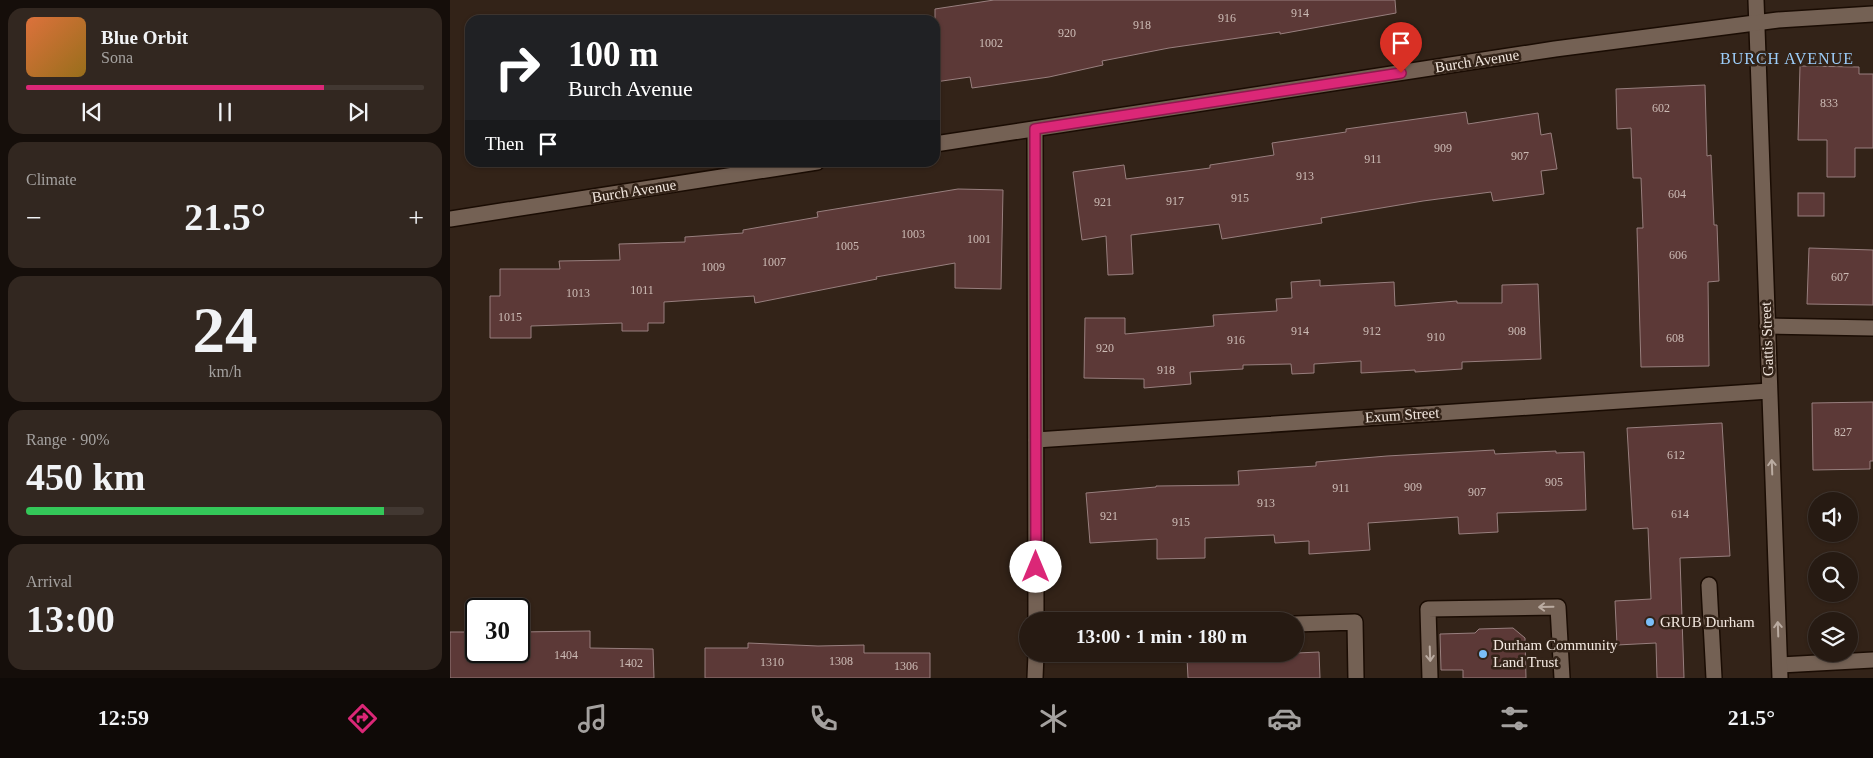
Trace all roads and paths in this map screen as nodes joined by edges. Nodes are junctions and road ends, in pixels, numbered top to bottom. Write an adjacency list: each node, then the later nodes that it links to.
1 (1756, 0): 3 (street, Gattis Street)
2 (1873, 14): 3 (street, Burch Avenue)
3 (1756, 22): 4 (street, Burch Avenue); 8 (street, Gattis Street)
4 (1035, 129): 5 (street, Burch Avenue); 11 (street)
5 (940, 143)
6 (785, 167): 7 (street, Burch Avenue)
7 (450, 219)
8 (1767, 326): 9 (street); 10 (street, Gattis Street)
9 (1873, 328)
10 (1769, 391): 11 (street, Exum Street); 17 (street, Gattis Street, one-way to 10)
11 (1036, 440): 13 (street)
12 (1709, 585): 22 (street)
13 (1036, 612)
14 (1304, 624): 19 (street)
15 (1873, 660): 17 (street)
16 (1036, 662): 18 (street)
17 (1780, 672)
18 (1036, 678)
19 (1356, 678)
20 (1430, 678): 21 (street, one-way to 20)
21 (1562, 678)
22 (1714, 678)

